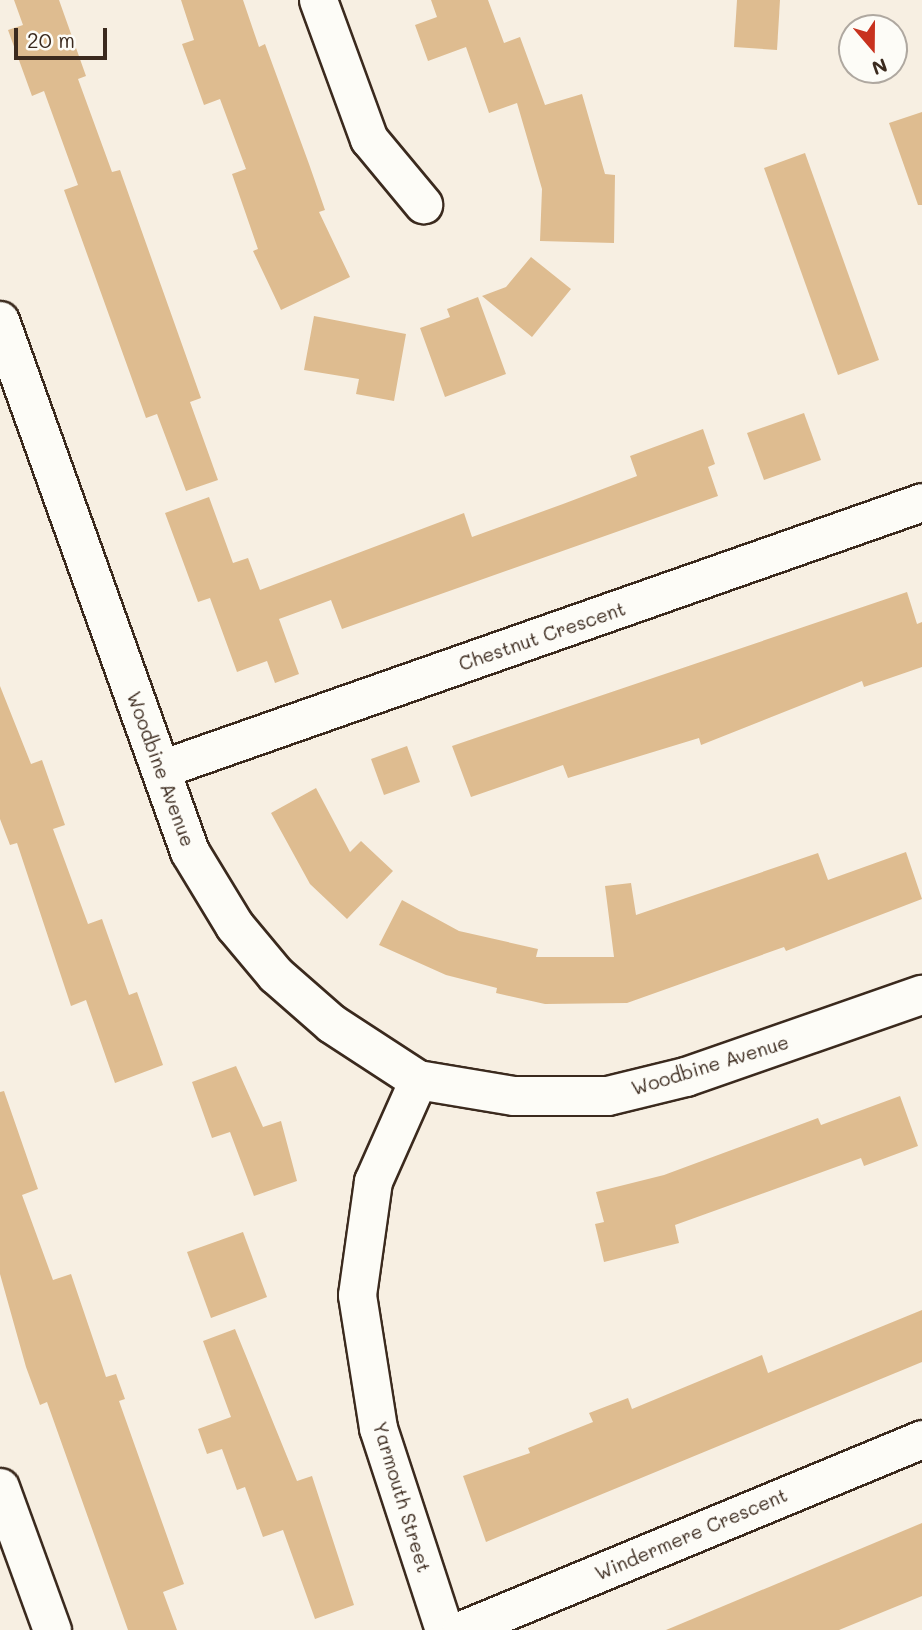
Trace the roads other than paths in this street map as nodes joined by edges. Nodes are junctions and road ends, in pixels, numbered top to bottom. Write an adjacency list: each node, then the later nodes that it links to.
1 (318, 0): 2 (street)
2 (423, 204)
3 (0, 321): 5 (street, Woodbine Avenue)
4 (922, 502): 5 (street, Chestnut Crescent)
5 (161, 769): 7 (street, Woodbine Avenue)
6 (922, 995): 7 (street, Woodbine Avenue)
7 (418, 1080): 11 (street, Yarmouth Street)
8 (922, 1439): 12 (street, Windermere Crescent)
9 (0, 1487): 10 (street)
10 (52, 1630)
11 (444, 1630)
12 (461, 1630)

